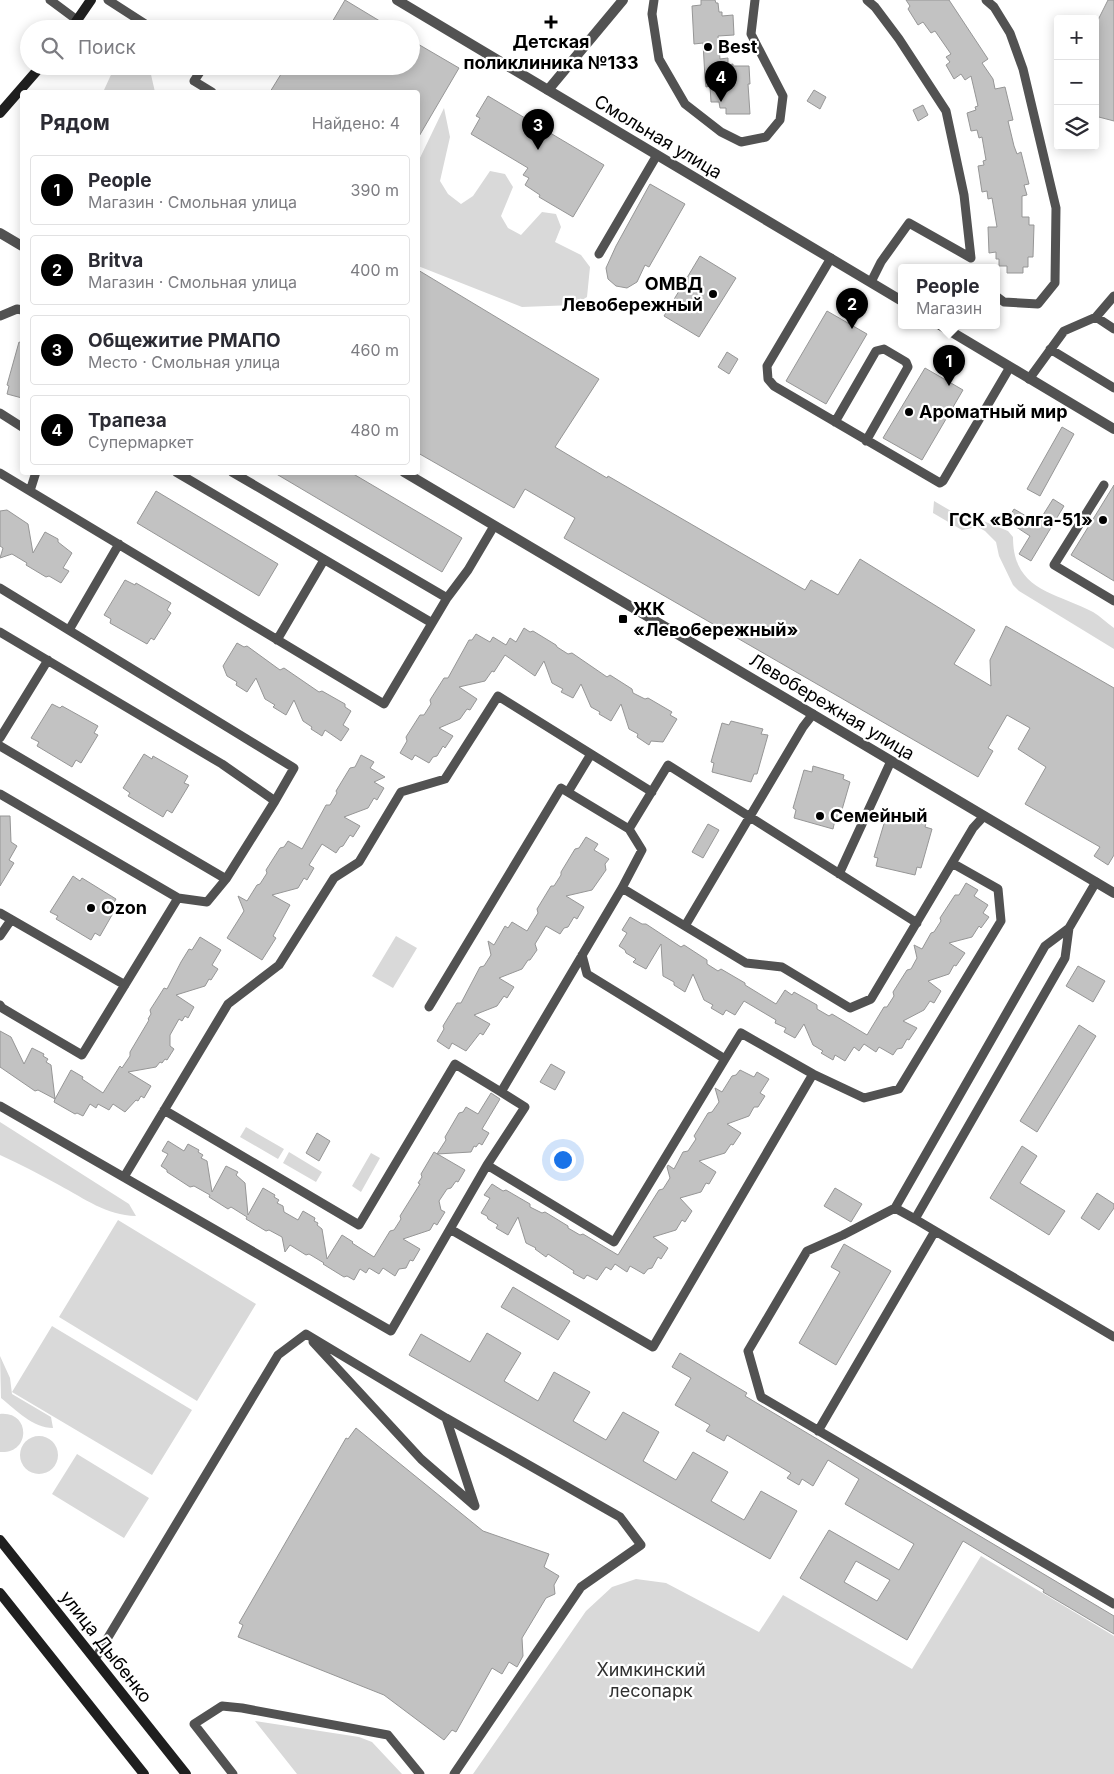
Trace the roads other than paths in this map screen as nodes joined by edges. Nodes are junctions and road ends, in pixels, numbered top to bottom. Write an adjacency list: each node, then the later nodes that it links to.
1 (50, 0): 10 (lane)
2 (91, 0): 11 (main road)
3 (108, 0): 12 (lane)
4 (398, 0): 18 (street, Смольная улица)
5 (623, 0): 18 (street)
6 (654, 0): 7 (lane)
7 (755, 0)
8 (867, 0): 25 (lane)
9 (986, 0): 29 (lane)
10 (69, 20)
11 (77, 20)
12 (139, 20)
13 (33, 75): 15 (main road)
14 (198, 75): 17 (lane)
15 (20, 90)
16 (20, 90): 19 (main road)
17 (209, 90)
18 (548, 90): 20 (street, Смольная улица)
19 (0, 113)
20 (657, 155): 23 (lane); 24 (street, Смольная улица)
21 (0, 233): 22 (street)
22 (20, 245)
23 (599, 254)
24 (831, 258): 26 (street, Смольная улица); 40 (lane)
25 (972, 263): 26 (lane)
26 (871, 282): 28 (street, Смольная улица)
27 (1114, 296): 32 (lane)
28 (898, 299)
29 (1000, 299)
30 (20, 310): 31 (lane)
31 (0, 316)
32 (1096, 317): 34 (lane); 35 (lane)
33 (947, 329): 36 (street)
34 (1114, 329)
35 (1050, 349): 37 (lane); 38 (lane)
36 (1010, 367): 37 (street); 43 (lane)
37 (1029, 379): 42 (street)
38 (1114, 388)
39 (0, 413): 41 (lane)
40 (835, 422): 43 (lane); 43 (lane)
41 (20, 426)
42 (1114, 429)
43 (866, 440)
44 (0, 473): 50 (lane)
45 (35, 475): 50 (lane)
46 (181, 475): 53 (lane)
47 (237, 475): 55 (lane)
48 (409, 475): 51 (street, Левобережная улица)
49 (1104, 485): 56 (lane)
50 (30, 491): 52 (lane)
51 (494, 526): 55 (lane); 62 (street, Левобережная улица)
52 (119, 544): 58 (lane); 60 (lane)
53 (324, 560): 57 (lane); 60 (lane)
54 (0, 588): 58 (lane)
55 (447, 598): 57 (lane)
56 (1114, 602)
57 (432, 623): 60 (lane)
58 (69, 630): 70 (lane)
59 (0, 632): 61 (lane)
60 (277, 640)
61 (48, 660): 63 (lane); 70 (lane)
62 (813, 714): 66 (street, Левобережная улица); 71 (lane)
63 (0, 738)
64 (0, 746): 76 (lane)
65 (591, 754): 67 (lane); 68 (lane); 95 (lane)
66 (891, 761): 72 (street, Левобережная улица); 75 (lane)
67 (568, 792): 73 (lane); 90 (lane)
68 (652, 792): 71 (lane); 73 (lane)
69 (0, 794): 80 (lane)
70 (275, 801): 76 (lane)
71 (748, 816): 75 (lane); 84 (lane)
72 (984, 816): 74 (lane); 77 (street, Левобережная улица)
73 (629, 829): 78 (lane)
74 (952, 863): 83 (lane); 92 (lane)
75 (840, 874): 83 (lane)
76 (226, 879): 80 (lane)
77 (1096, 882): 79 (street, Левобережная улица); 85 (lane)
78 (622, 888): 84 (lane); 87 (lane)
79 (1114, 892)
80 (178, 898): 88 (lane)
81 (0, 913): 82 (lane)
82 (11, 920): 86 (lane); 88 (lane)
83 (917, 923): 84 (lane)
84 (685, 926)
85 (1069, 928): 98 (lane); 99 (lane)
86 (0, 936)
87 (582, 955): 91 (lane); 93 (lane)
88 (124, 985): 89 (lane)
89 (0, 1005)
90 (429, 1007)
91 (725, 1059): 92 (lane); 96 (lane)
92 (813, 1074): 100 (lane)
93 (501, 1092): 95 (lane); 96 (lane)
94 (0, 1106): 97 (lane)
95 (164, 1110): 97 (lane)
96 (488, 1165): 100 (lane)
97 (124, 1177): 100 (lane)
98 (895, 1208): 99 (lane); 105 (lane)
99 (914, 1220): 101 (lane)
100 (450, 1229)
101 (935, 1231): 103 (lane); 105 (lane)
102 (306, 1334): 104 (lane); 104 (lane); 109 (lane)
103 (1114, 1337)
104 (446, 1418): 114 (lane)
105 (818, 1431): 108 (lane)
106 (0, 1540): 109 (main road, улица Дыбенко)
107 (0, 1594): 110 (main road)
108 (1114, 1604)
109 (95, 1659): 111 (main road, улица Дыбенко)
110 (144, 1774)
111 (186, 1774)
112 (233, 1774): 113 (lane)
113 (420, 1774)
114 (454, 1774)

